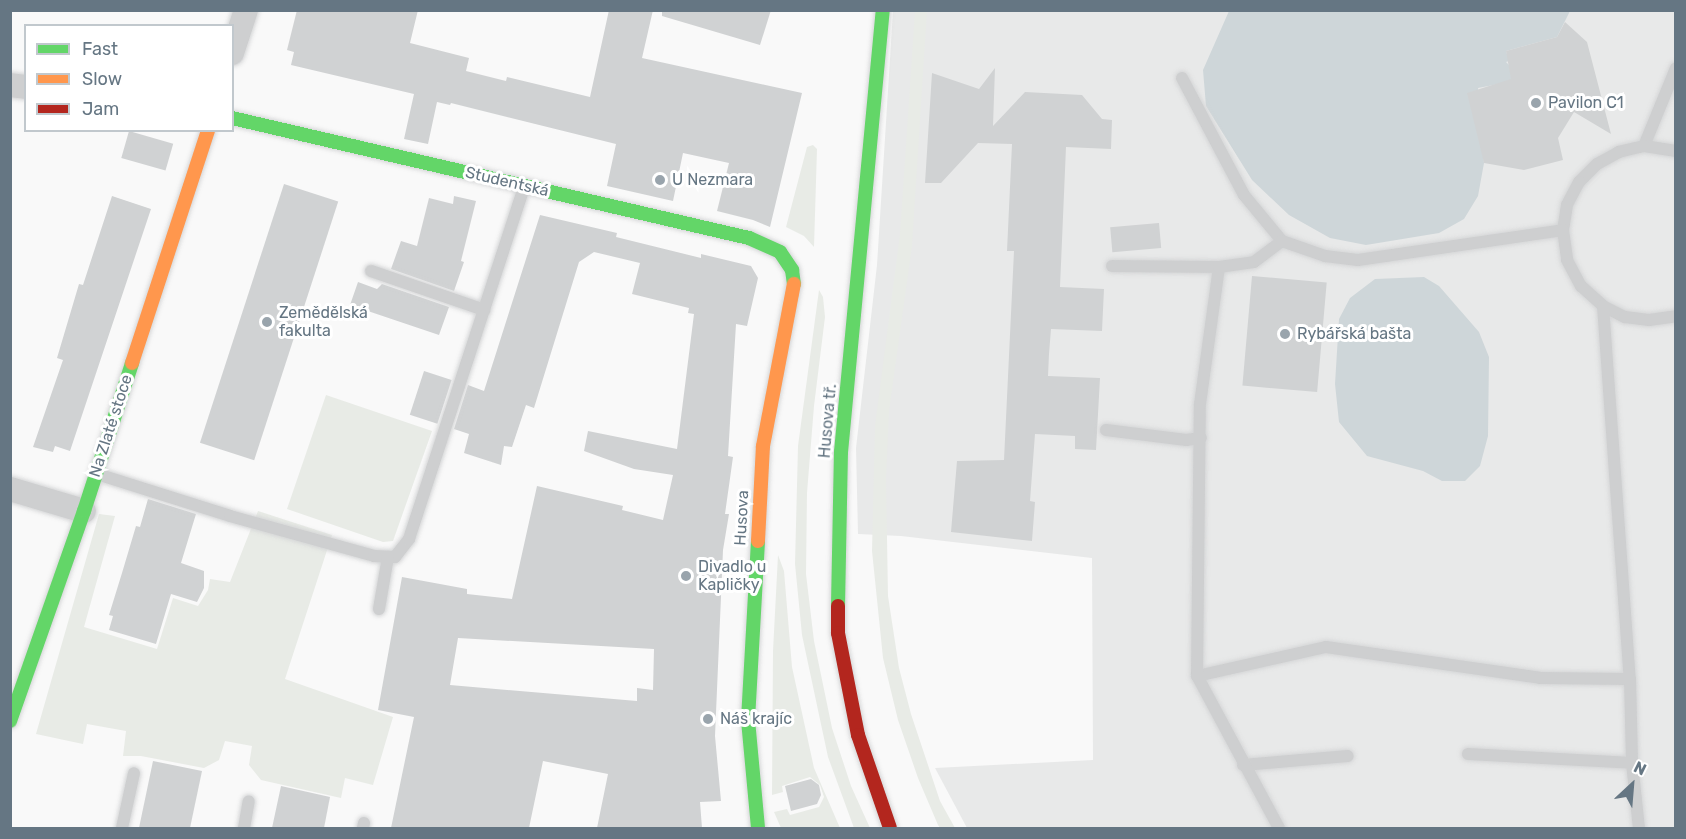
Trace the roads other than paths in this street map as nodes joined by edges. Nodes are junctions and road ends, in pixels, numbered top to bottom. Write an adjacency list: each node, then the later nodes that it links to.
1 (246, 10): 3 (street)
2 (883, 10): 39 (street, Husova tř.)
3 (234, 47)
4 (1676, 68): 8 (lane)
5 (1182, 78): 12 (lane)
6 (234, 118): 10 (street, Studentská)
7 (207, 132): 22 (street, Na Zlaté stoce)
8 (1644, 146): 9 (lane); 11 (lane)
9 (1676, 151)
10 (524, 186): 13 (street, Studentská); 18 (lane)
11 (1563, 230): 12 (lane); 17 (lane)
12 (1282, 241): 15 (lane)
13 (780, 252): 38 (street, Husova)
14 (1112, 266): 15 (lane)
15 (1219, 267): 21 (lane)
16 (371, 271): 18 (lane)
17 (1603, 306): 19 (lane); 28 (lane)
18 (484, 310): 25 (lane)
19 (1676, 316)
20 (1106, 430): 21 (lane)
21 (1201, 438): 27 (lane)
22 (96, 474): 24 (street, Na Zlaté stoce); 25 (lane)
23 (10, 489): 24 (street)
24 (84, 511): 29 (street, Na Zlaté stoce)
25 (388, 556): 26 (lane)
26 (379, 609)
27 (1197, 676): 28 (lane); 33 (lane)
28 (1630, 679): 32 (lane)
29 (10, 721)
30 (1468, 754): 32 (lane)
31 (1348, 756): 33 (lane)
32 (1632, 763): 41 (lane)
33 (1243, 765): 40 (lane)
34 (134, 773): 36 (lane)
35 (249, 801): 37 (lane)
36 (122, 828)
37 (243, 828)
38 (758, 828)
39 (891, 828)
40 (1279, 828)
41 (1639, 828)

